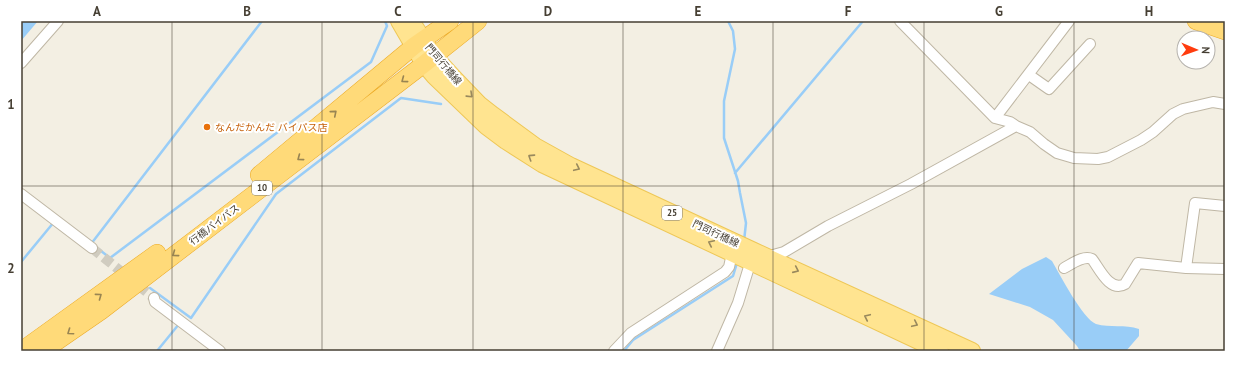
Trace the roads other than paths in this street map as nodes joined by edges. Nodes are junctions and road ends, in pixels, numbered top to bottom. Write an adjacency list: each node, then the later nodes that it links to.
1 (58, 21): 13 (street)
2 (399, 21): 10 (main road, 門司行橋線 / 25)
3 (411, 21): 10 (main road, 門司行橋線 / 25)
4 (450, 21): 10 (highway, 行橋バイパス / 10)
5 (478, 21): 12 (highway, 行橋バイパス / 10)
6 (900, 21): 16 (street)
7 (1069, 21): 14 (street)
8 (1196, 21): 9 (highway)
9 (1225, 31)
10 (418, 43): 12 (main road, 門司行橋線 / 25); 27 (highway, 行橋バイパス / 10, one-way to 10)
11 (1090, 44): 14 (street)
12 (429, 60): 20 (main road, 門司行橋線 / 25); 28 (highway, 行橋バイパス / 10, one-way to 28)
13 (21, 63)
14 (1029, 75): 16 (street)
15 (1225, 104): 17 (street)
16 (995, 118): 17 (street)
17 (1016, 126): 22 (street)
18 (21, 194): 21 (street)
19 (1225, 206): 24 (street)
20 (733, 247): 22 (main road, 門司行橋線 / 25); 30 (street)
21 (92, 248)
22 (757, 257): 31 (street); 32 (main road, 門司行橋線 / 25, one-way to 22); 33 (main road, 門司行橋線 / 25, one-way to 33)
23 (1064, 268): 24 (street)
24 (1186, 268): 25 (street)
25 (1225, 269)
26 (154, 298): 29 (street)
27 (21, 351)
28 (43, 351)
29 (220, 351)
30 (614, 351)
31 (717, 351)
32 (940, 351)
33 (972, 351)

